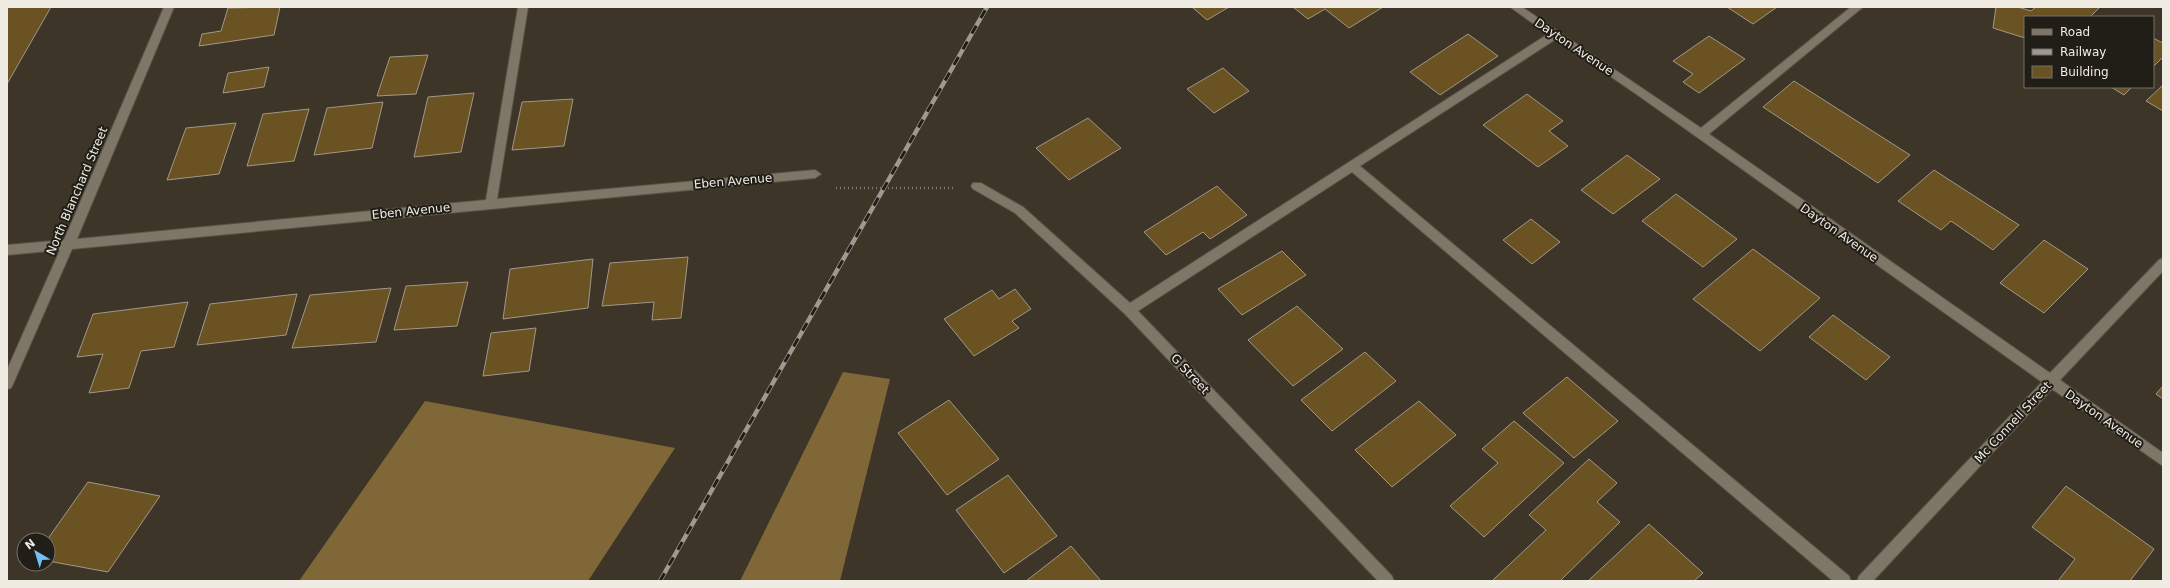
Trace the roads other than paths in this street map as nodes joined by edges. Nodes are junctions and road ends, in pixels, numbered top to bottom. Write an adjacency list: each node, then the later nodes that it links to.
1 (169, 7): 11 (street, North Blanchard Street)
2 (523, 7): 10 (street)
3 (1515, 7): 5 (street, Dayton Avenue)
4 (1858, 7): 6 (street)
5 (1555, 35): 6 (street, Dayton Avenue); 7 (street)
6 (1700, 135): 15 (street, Dayton Avenue)
7 (1352, 166): 14 (street); 20 (street)
8 (815, 174): 10 (street, Eben Avenue)
9 (977, 186): 14 (street, G Street)
10 (491, 203): 11 (street, Eben Avenue)
11 (68, 244): 12 (street, Eben Avenue); 16 (street, North Blanchard Street)
12 (7, 250)
13 (2163, 263): 15 (street, Mc Connell Street)
14 (1129, 310): 19 (street, G Street)
15 (2050, 381): 17 (street, Dayton Avenue); 18 (street, Mc Connell Street)
16 (7, 384)
17 (2163, 460)
18 (1866, 580)
19 (1387, 581)
20 (1844, 581)

